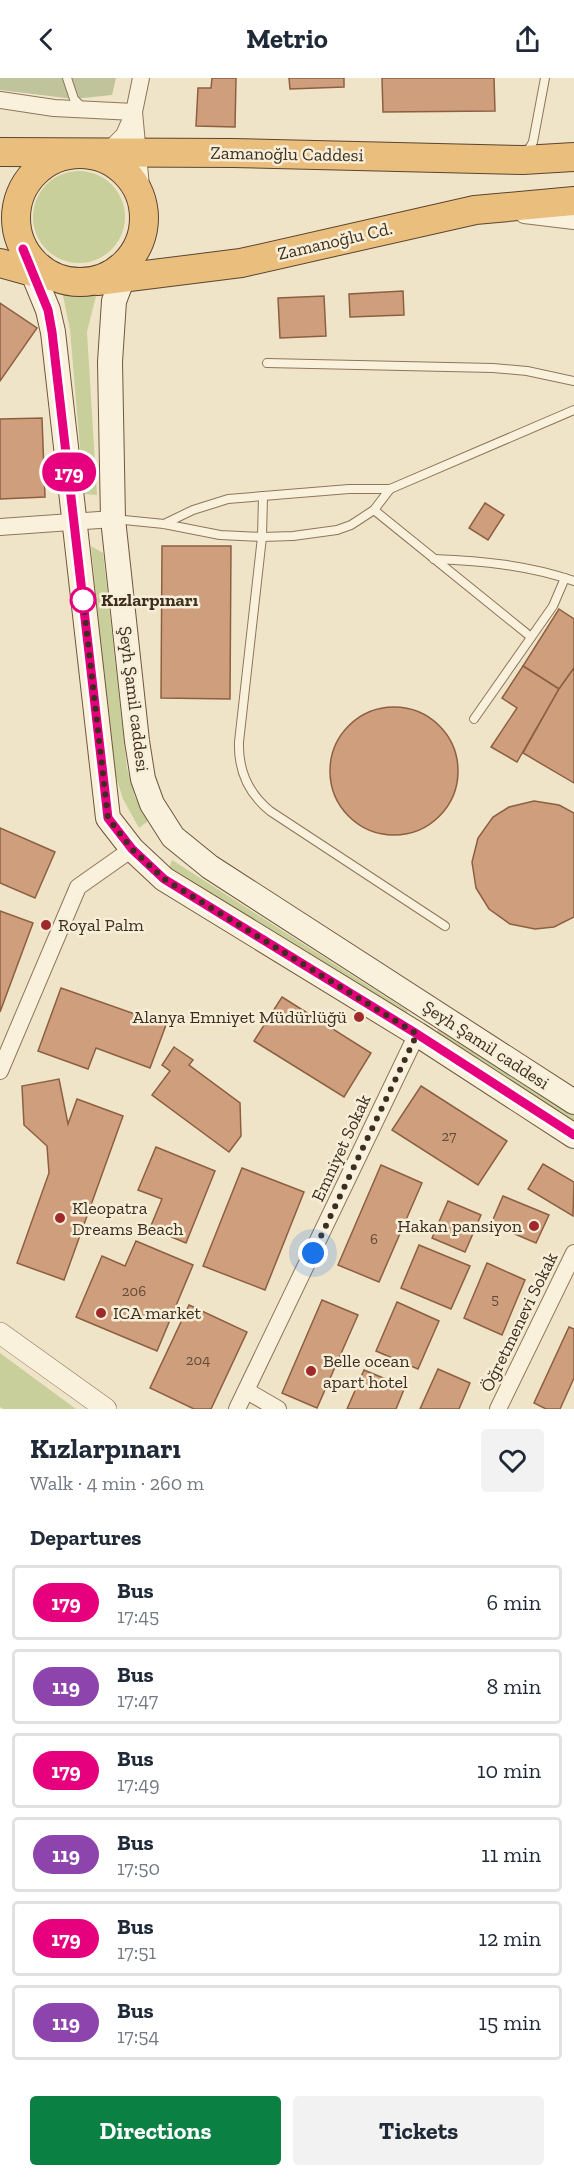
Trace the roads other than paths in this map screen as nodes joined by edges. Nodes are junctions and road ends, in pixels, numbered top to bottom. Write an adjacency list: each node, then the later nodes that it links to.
1 (67, 78): 5 (lane)
2 (141, 78): 6 (street)
3 (545, 78): 12 (lane)
4 (0, 100): 5 (street)
5 (82, 108): 6 (street)
6 (134, 112): 9 (street); 10 (street)
7 (0, 152): 8 (highway, Zamanoğlu Caddesi)
8 (76, 153): 9 (highway, Zamanoğlu Caddesi); 13 (highway); 17 (highway)
9 (106, 153): 10 (highway, Zamanoğlu Caddesi)
10 (138, 153): 12 (highway, Zamanoğlu Caddesi); 13 (street)
11 (574, 157): 12 (highway, Zamanoğlu Caddesi)
12 (524, 160)
13 (142, 198): 18 (highway)
14 (574, 201): 15 (highway, Zamanoğlu Cd.)
15 (475, 210): 16 (street); 18 (highway, Zamanoğlu Cd.)
16 (574, 221)
17 (27, 265): 18 (highway); 26 (main road, Şeyh Şamil caddesi)
18 (117, 272): 25 (main road, Şeyh Şamil caddesi)
19 (267, 363): 20 (lane)
20 (574, 381)
21 (574, 410): 22 (lane)
22 (390, 489): 23 (lane); 24 (lane)
23 (263, 496): 27 (lane); 29 (lane)
24 (374, 510): 29 (lane); 30 (lane)
25 (113, 519): 26 (street); 27 (lane); 34 (main road, Şeyh Şamil caddesi)
26 (74, 522): 28 (street); 35 (main road, Şeyh Şamil caddesi)
27 (164, 524): 29 (lane)
28 (0, 527)
29 (262, 537): 36 (lane)
30 (434, 559): 31 (lane); 32 (lane)
31 (570, 580): 32 (lane)
32 (531, 637): 33 (lane)
33 (474, 719)
34 (173, 837): 35 (main road); 37 (main road, Şeyh Şamil caddesi)
35 (132, 849): 38 (main road, Şeyh Şamil caddesi); 39 (street)
36 (445, 926)
37 (430, 1009): 38 (main road); 40 (main road, Şeyh Şamil caddesi)
38 (417, 1034): 41 (main road, Şeyh Şamil caddesi); 44 (street, Emniyet Sokak)
39 (0, 1071)
40 (574, 1102)
41 (574, 1136)
42 (574, 1253): 48 (street, Öğretmenevi Sokak)
43 (0, 1333): 45 (street)
44 (247, 1391): 46 (street, Emniyet Sokak); 47 (street)
45 (106, 1409)
46 (237, 1409)
47 (278, 1409)
48 (498, 1409)

